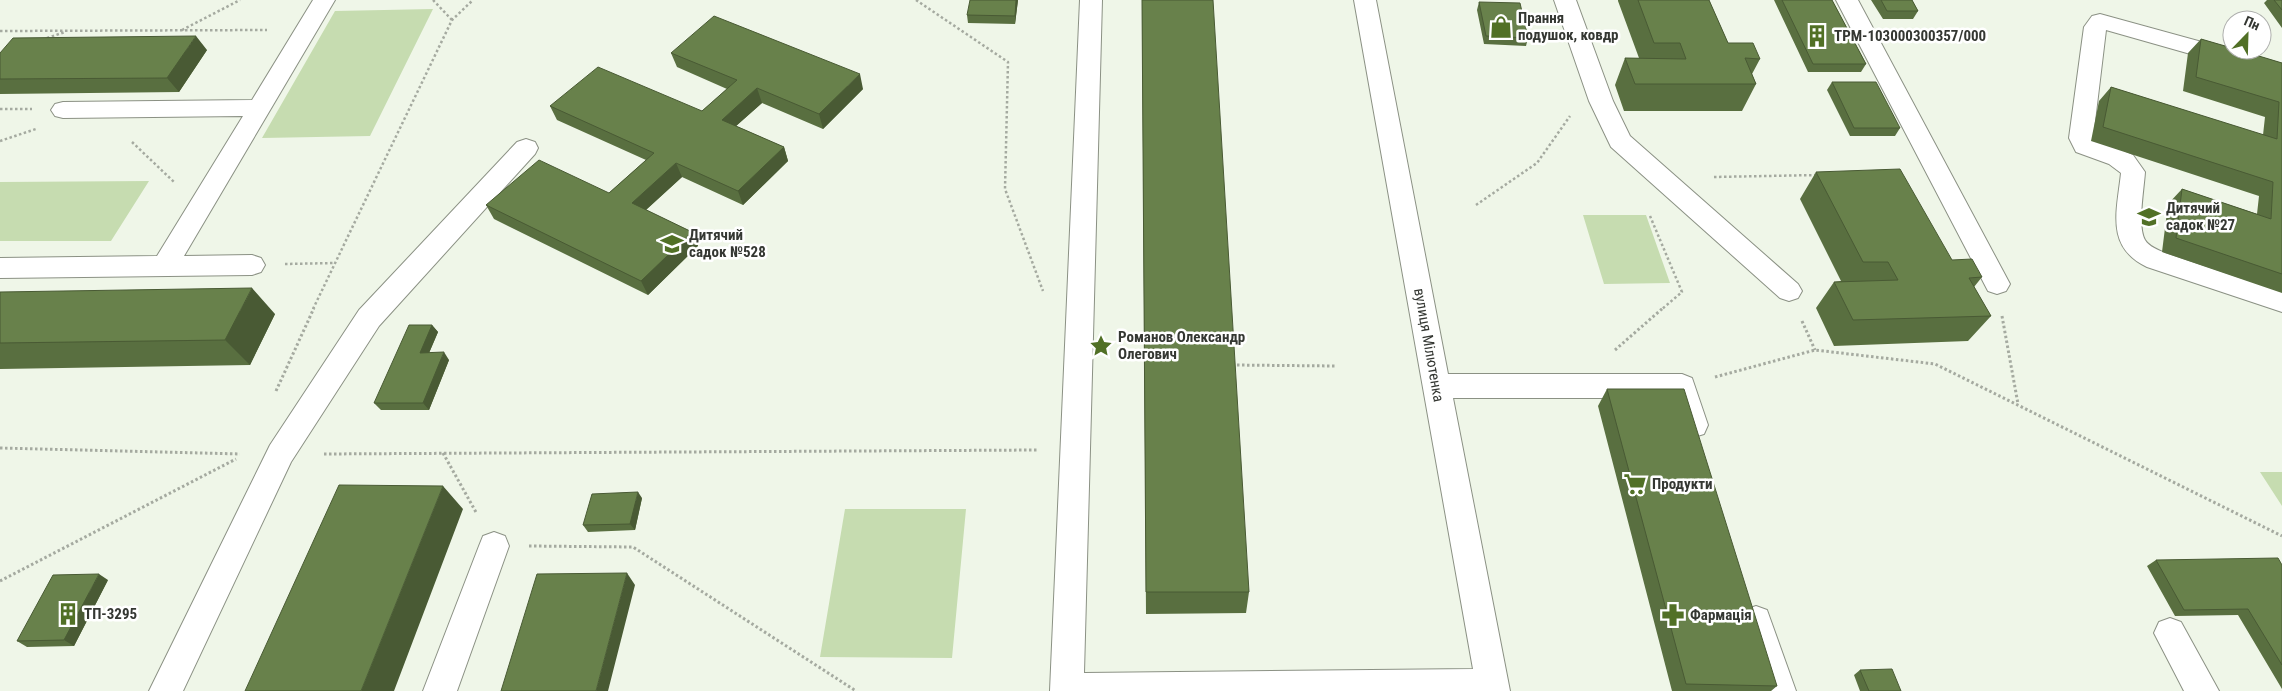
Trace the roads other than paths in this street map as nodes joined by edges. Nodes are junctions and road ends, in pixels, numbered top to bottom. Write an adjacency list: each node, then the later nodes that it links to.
1 (324, 0): 7 (street)
2 (1091, 0): 22 (street)
3 (1365, 0): 16 (street, вулиця Мілютенка)
4 (1565, 0): 14 (street)
5 (1847, 0): 13 (street)
6 (2282, 72): 15 (street)
7 (259, 108): 8 (street); 11 (street)
8 (63, 110)
9 (526, 148): 23 (street)
10 (252, 265): 11 (street)
11 (164, 266): 12 (street)
12 (0, 268)
13 (1997, 284)
14 (1789, 291)
15 (2282, 302)
16 (1437, 386): 17 (street); 21 (street, вулиця Мілютенка)
17 (1702, 451)
18 (494, 546): 24 (street)
19 (1749, 599): 25 (street)
20 (2170, 633): 26 (street)
21 (1492, 688): 22 (street)
22 (1067, 690)
23 (166, 691)
24 (440, 691)
25 (1779, 691)
26 (2202, 691)

